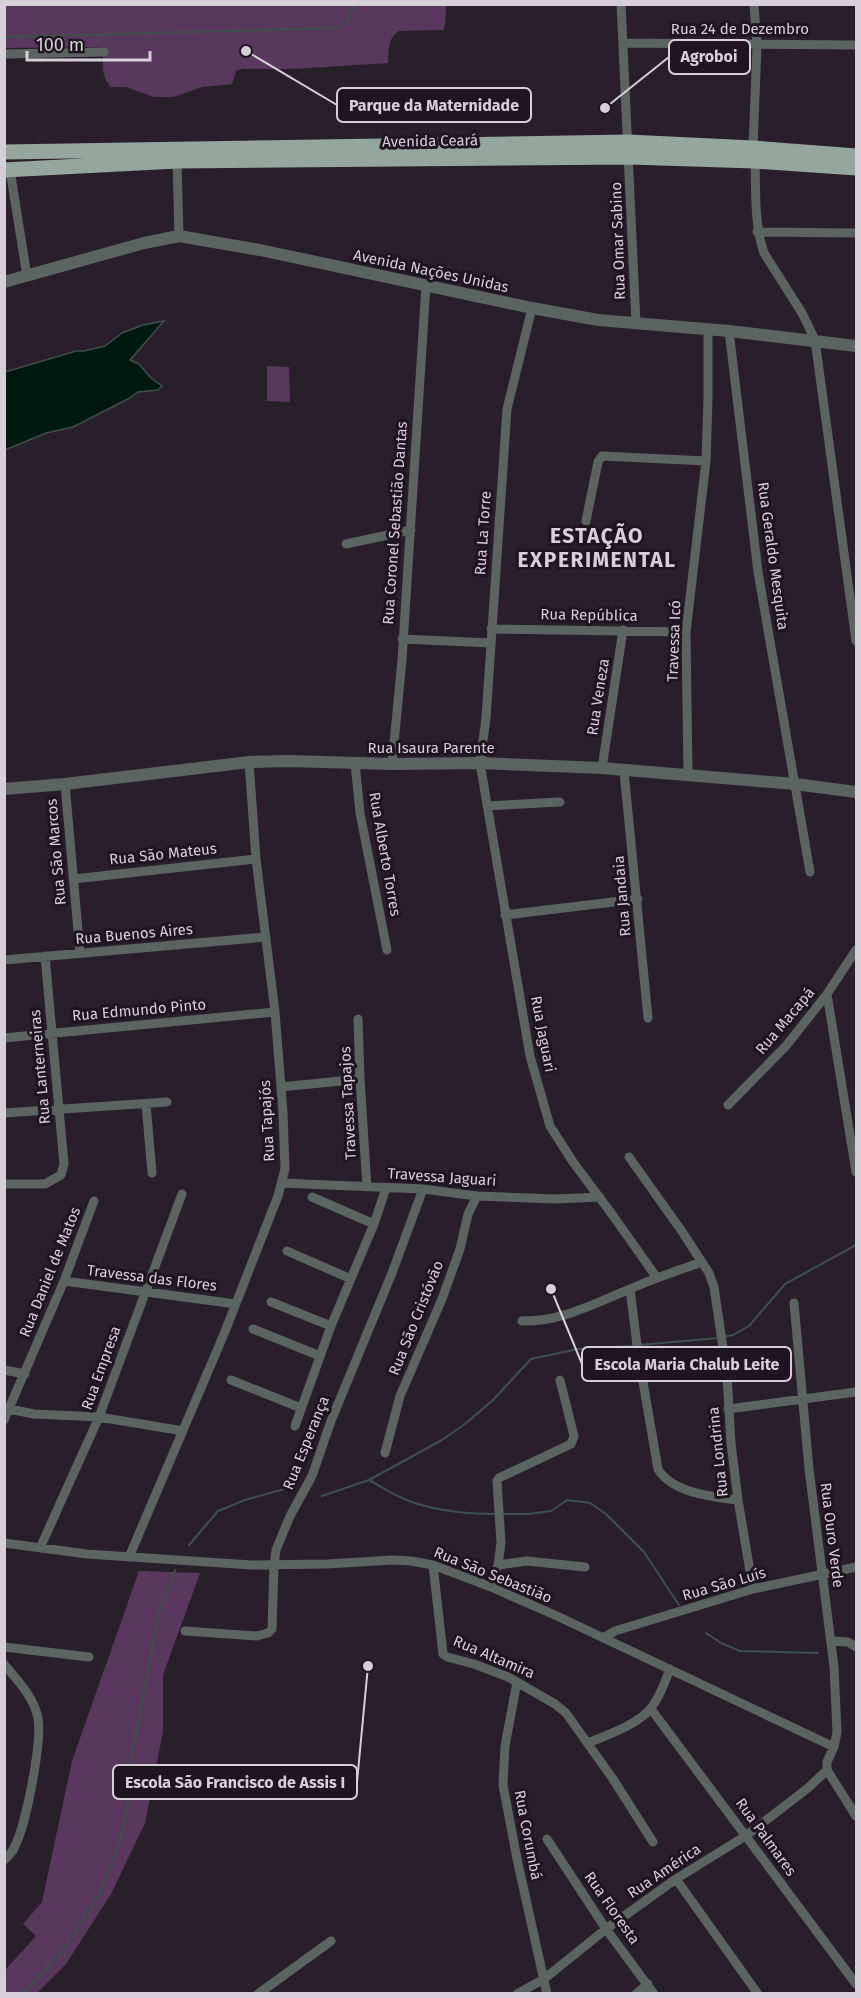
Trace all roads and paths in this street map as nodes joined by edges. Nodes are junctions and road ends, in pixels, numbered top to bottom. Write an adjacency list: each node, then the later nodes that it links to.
1 (621, 4): 3 (street, Rua Omar Sabino)
2 (754, 4): 4 (street)
3 (623, 43): 4 (street, Rua 24 de Dezembro); 8 (street, Rua Omar Sabino)
4 (757, 45): 5 (street, Rua 24 de Dezembro); 11 (street)
5 (856, 45)
6 (104, 52): 7 (street)
7 (4, 54)
8 (629, 149): 10 (main road, Avenida Ceará); 11 (main road, Avenida Ceará); 13 (main road, Avenida Ceará); 24 (street, Rua Omar Sabino)
9 (4, 152): 10 (main road, Avenida Ceará)
10 (51, 152): 14 (main road)
11 (754, 154): 12 (main road, Avenida Ceará); 15 (main road, Avenida Ceará); 17 (street)
12 (856, 156)
13 (177, 161): 14 (main road, Avenida Ceará); 19 (street)
14 (29, 168): 16 (main road, Avenida Ceará)
15 (856, 168)
16 (7, 170): 20 (street)
17 (757, 232): 18 (street); 27 (street)
18 (856, 233)
19 (179, 236): 20 (street, Avenida Nações Unidas); 22 (street, Avenida Nações Unidas)
20 (27, 276): 21 (street, Avenida Nações Unidas)
21 (4, 282)
22 (426, 285): 23 (street, Avenida Nações Unidas); 31 (street, Rua Coronel Sebastião Dantas)
23 (532, 309): 24 (street, Avenida Nações Unidas); 33 (street, Rua La Torre)
24 (636, 323): 25 (street, Avenida Nações Unidas)
25 (708, 329): 26 (street, Avenida Nações Unidas); 29 (street, Travessa Icó)
26 (729, 331): 27 (street, Avenida Nações Unidas); 47 (street, Rua Geraldo Mesquita)
27 (814, 340): 28 (street, Avenida Nações Unidas); 37 (street)
28 (856, 346)
29 (706, 461): 30 (street); 35 (street, Travessa Icó)
30 (586, 521)
31 (411, 530): 32 (street); 36 (street, Rua Coronel Sebastião Dantas)
32 (346, 544)
33 (491, 629): 34 (street, Rua República); 38 (street, Rua La Torre)
34 (623, 630): 35 (street, Rua República); 43 (street, Rua Veneza)
35 (686, 632): 45 (street, Travessa Icó)
36 (402, 639): 38 (street); 42 (street, Rua Coronel Sebastião Dantas)
37 (856, 641)
38 (491, 643): 41 (street, Rua La Torre)
39 (249, 762): 40 (street, Rua Isaura Parente); 46 (street, Rua Isaura Parente); 52 (street, Rua Tapajós)
40 (355, 763): 42 (street, Rua Isaura Parente); 58 (street, Rua Alberto Torres)
41 (480, 763): 42 (street, Rua Isaura Parente); 43 (street, Rua Isaura Parente); 51 (street, Rua Jaguari)
42 (392, 764)
43 (602, 768): 44 (street, Rua Isaura Parente)
44 (624, 771): 45 (street, Rua Isaura Parente); 55 (street, Rua Jandaia)
45 (688, 775): 47 (street, Rua Isaura Parente)
46 (65, 784): 48 (street, Rua Isaura Parente); 54 (street, Rua São Marcos)
47 (795, 784): 49 (street, Rua Isaura Parente); 53 (street, Rua Geraldo Mesquita)
48 (4, 789)
49 (856, 792)
50 (560, 802): 51 (street)
51 (487, 806): 56 (street, Rua Jaguari)
52 (256, 859): 54 (street, Rua São Mateus); 57 (street, Rua Tapajós)
53 (810, 872)
54 (74, 879): 60 (street, Rua São Marcos)
55 (638, 899): 56 (street); 66 (street, Rua Jandaia)
56 (505, 915): 87 (street, Rua Jaguari)
57 (266, 938): 60 (street, Rua Buenos Aires); 64 (street, Rua Tapajós)
58 (387, 950)
59 (856, 950): 63 (street, Rua Macapá)
60 (80, 953): 61 (street, Rua Buenos Aires)
61 (45, 956): 62 (street, Rua Buenos Aires); 67 (street, Rua Lanterneiras)
62 (4, 960)
63 (827, 994): 73 (street, Rua Macapá); 78 (street)
64 (275, 1012): 67 (street, Rua Edmundo Pinto); 70 (street, Rua Tapajós)
65 (358, 1018): 69 (street, Travessa Tapajos)
66 (648, 1018)
67 (52, 1033): 68 (street, Rua Edmundo Pinto); 74 (street, Rua Lanterneiras)
68 (4, 1038)
69 (360, 1079): 70 (street); 81 (street, Travessa Tapajos)
70 (281, 1087): 79 (street, Rua Tapajós)
71 (167, 1102): 72 (street)
72 (146, 1104): 74 (street); 77 (street)
73 (728, 1105)
74 (58, 1110): 75 (street); 80 (street, Rua Lanterneiras)
75 (4, 1113)
76 (628, 1158): 91 (street, Rua Londrina)
77 (152, 1173)
78 (856, 1173)
79 (282, 1183): 81 (street, Travessa Jaguari); 99 (street, Rua Tapajós)
80 (4, 1184)
81 (367, 1186): 82 (street, Travessa Jaguari)
82 (386, 1188): 83 (street, Travessa Jaguari); 89 (street)
83 (423, 1189): 85 (street, Travessa Jaguari); 124 (street, Rua Esperança)
84 (182, 1194): 96 (street, Rua Empresa)
85 (477, 1196): 87 (street, Travessa Jaguari); 117 (street, Rua São Cristóvão)
86 (312, 1197): 89 (street)
87 (600, 1197): 92 (street, Rua Jaguari)
88 (94, 1201): 94 (street, Rua Daniel de Matos)
89 (374, 1224): 93 (street)
90 (287, 1251): 93 (street)
91 (702, 1262): 92 (street); 112 (street, Rua Londrina)
92 (657, 1278): 95 (street)
93 (351, 1279): 101 (street)
94 (64, 1281): 96 (street, Travessa das Flores); 105 (street, Rua Daniel de Matos)
95 (630, 1289): 100 (street); 118 (street)
96 (144, 1292): 99 (street, Travessa das Flores); 113 (street, Rua Empresa)
97 (270, 1302): 101 (street)
98 (794, 1303): 109 (street, Rua Ouro Verde)
99 (236, 1304): 116 (street, Rua Tapajós)
100 (522, 1321)
101 (331, 1326): 103 (street)
102 (253, 1329): 103 (street)
103 (320, 1356): 110 (street)
104 (4, 1370): 105 (street)
105 (25, 1374): 111 (street, Rua Daniel de Matos)
106 (231, 1380): 110 (street)
107 (560, 1380): 123 (street)
108 (856, 1392): 109 (street)
109 (803, 1400): 112 (street); 127 (street, Rua Ouro Verde)
110 (301, 1408): 115 (street)
111 (9, 1409): 113 (street); 114 (street, Rua Daniel de Matos)
112 (728, 1409): 118 (street, Rua Londrina)
113 (99, 1417): 116 (street); 120 (street, Rua Empresa)
114 (4, 1420)
115 (295, 1426)
116 (183, 1431): 121 (street, Rua Tapajós)
117 (385, 1453)
118 (738, 1500): 129 (street, Rua Londrina)
119 (4, 1543): 120 (street, Rua São Sebastião)
120 (40, 1548): 121 (street, Rua São Sebastião)
121 (129, 1557): 124 (street, Rua São Sebastião)
122 (433, 1565): 124 (street, Rua São Sebastião); 128 (street, Rua São Sebastião); 138 (street, Rua Altamira)
123 (498, 1565): 125 (street); 128 (street)
124 (274, 1566): 130 (street, Rua Esperança)
125 (585, 1567)
126 (856, 1567): 127 (street, Rua São Luís)
127 (822, 1576): 129 (street, Rua São Luís); 132 (street, Rua Ouro Verde)
128 (491, 1587): 131 (street, Rua São Sebastião)
129 (753, 1589): 131 (street, Rua São Luís)
130 (185, 1631)
131 (603, 1638): 137 (street, Rua São Sebastião)
132 (832, 1641): 134 (street); 141 (street, Rua Ouro Verde)
133 (4, 1647): 135 (street)
134 (856, 1647)
135 (89, 1657)
136 (4, 1664): 147 (street)
137 (670, 1670): 139 (street); 141 (street, Rua São Sebastião)
138 (517, 1682): 140 (street, Rua Altamira); 151 (street, Rua Corumbá)
139 (651, 1708): 140 (street); 144 (street, Rua Palmares)
140 (588, 1743): 146 (street, Rua Altamira)
141 (834, 1747): 142 (street, Rua Ouro Verde)
142 (827, 1770): 143 (street); 144 (street, Rua América)
143 (856, 1816)
144 (747, 1834): 148 (street, Rua América); 153 (street, Rua Palmares)
145 (547, 1839): 149 (street, Rua Floresta)
146 (653, 1842)
147 (6, 1855)
148 (676, 1879): 149 (street, Rua América); 159 (street)
149 (606, 1929): 151 (street, Rua América); 152 (street, Rua Floresta)
150 (331, 1941): 154 (street)
151 (544, 1979): 155 (street, Rua América); 156 (street, Rua Corumbá)
152 (648, 1984): 157 (street); 158 (street, Rua Floresta)
153 (856, 1984)
154 (258, 1994)
155 (517, 1994)
156 (547, 1994)
157 (636, 1994)
158 (654, 1994)
159 (758, 1994)

